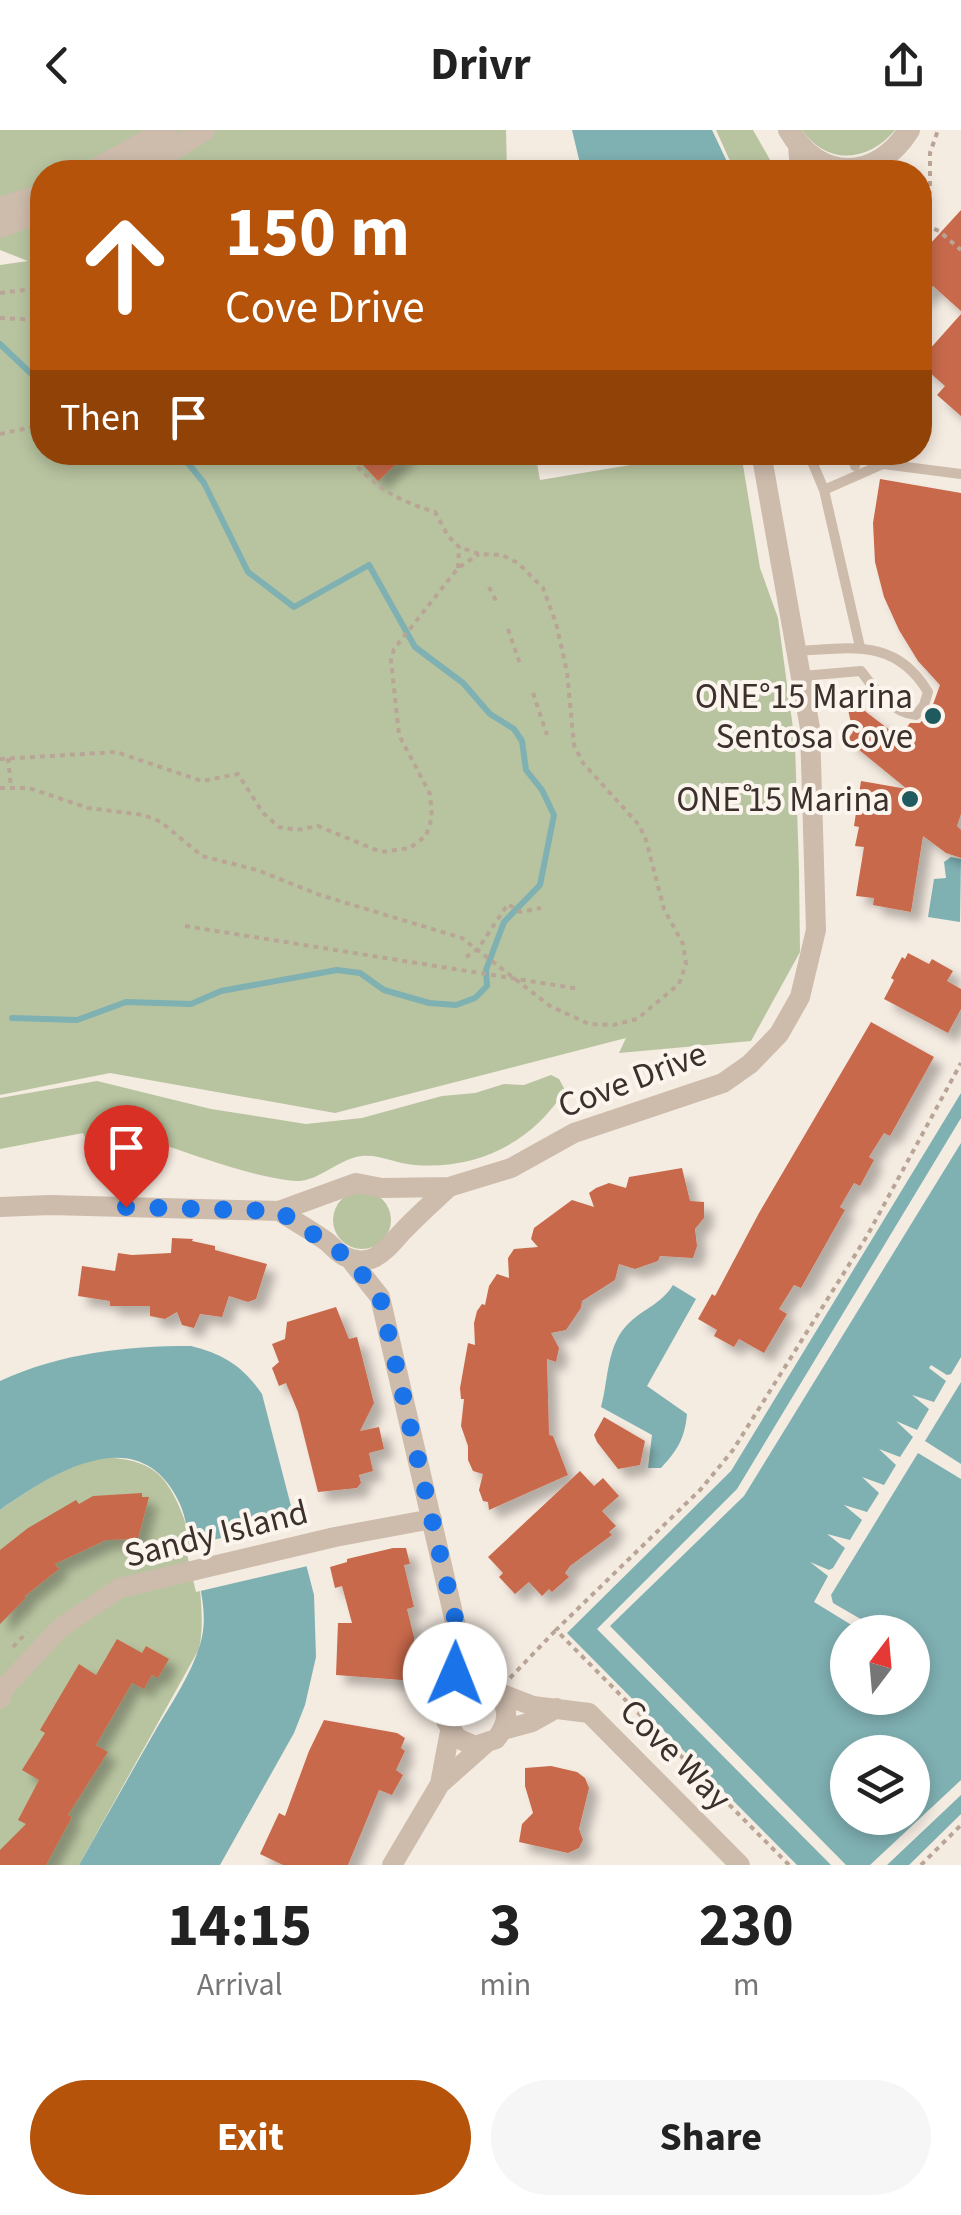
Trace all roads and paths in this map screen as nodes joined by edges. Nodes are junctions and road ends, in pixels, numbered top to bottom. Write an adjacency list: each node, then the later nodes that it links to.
1 (166, 130): 6 (street)
2 (204, 130): 7 (street)
3 (909, 130): 9 (street)
4 (938, 130): 10 (path)
5 (793, 138): 8 (street)
6 (112, 160)
7 (156, 160)
8 (820, 160)
9 (881, 160)
10 (930, 160)
11 (30, 199): 12 (street)
12 (0, 208)
13 (30, 216): 14 (street)
14 (0, 227)
15 (932, 228): 16 (path)
16 (961, 250)
17 (30, 289): 18 (path)
18 (0, 293)
19 (0, 318): 20 (path)
20 (30, 319)
21 (30, 428): 22 (path)
22 (0, 434)
23 (355, 465): 30 (path)
24 (763, 465): 37 (street, Cove Drive)
25 (813, 465): 29 (lane)
26 (881, 465): 29 (lane)
27 (891, 465): 28 (lane)
28 (961, 474)
29 (824, 490): 36 (lane)
30 (459, 546): 31 (path); 32 (path)
31 (479, 554): 32 (path); 50 (path)
32 (458, 568): 42 (path)
33 (489, 587): 34 (path)
34 (498, 605)
35 (508, 628): 38 (path)
36 (860, 647): 37 (lane); 39 (lane)
37 (798, 652): 39 (street, Cove Drive)
38 (522, 667)
39 (802, 676): 53 (street, Cove Drive)
40 (533, 693): 41 (path)
41 (547, 735)
42 (8, 758): 43 (path); 45 (path)
43 (0, 759)
44 (0, 788): 45 (path)
45 (11, 788): 48 (path)
46 (541, 908): 48 (path)
47 (185, 926): 50 (path)
48 (479, 950): 49 (path); 50 (path)
49 (466, 957)
50 (517, 980): 51 (path)
51 (580, 989)
52 (961, 1064): 63 (path)
53 (449, 1187): 55 (street, Cove Drive); 58 (street, Cove Drive)
54 (342, 1188): 55 (street, Cove Drive); 57 (street, Cove Drive); 59 (street)
55 (382, 1188): 58 (street)
56 (0, 1208): 57 (street, Cove Drive)
57 (279, 1211): 59 (street)
58 (396, 1240): 60 (street, Cove Drive); 61 (street)
59 (328, 1243): 60 (street)
60 (350, 1259): 61 (street)
61 (380, 1297): 62 (street)
62 (432, 1518): 64 (street); 66 (street, Sandy Island)
63 (556, 1630): 65 (path); 76 (path)
64 (462, 1648): 65 (street); 67 (street)
65 (492, 1690): 67 (street); 68 (street, Cove Way); 69 (street)
66 (0, 1700)
67 (449, 1702): 70 (street)
68 (556, 1708): 69 (street); 75 (street, Cove Way)
69 (503, 1730): 71 (street)
70 (450, 1731): 71 (street); 72 (street)
71 (485, 1744): 72 (street)
72 (440, 1784): 74 (street)
73 (961, 1825): 77 (path)
74 (392, 1865)
75 (740, 1865)
76 (789, 1865)
77 (921, 1865)

